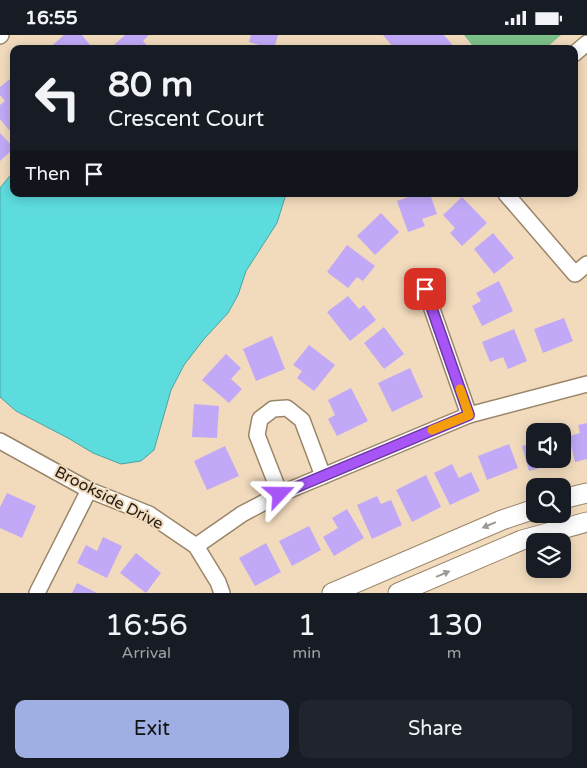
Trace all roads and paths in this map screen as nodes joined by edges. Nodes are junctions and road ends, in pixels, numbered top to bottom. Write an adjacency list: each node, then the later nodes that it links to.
1 (509, 197): 2 (street)
2 (587, 264)
3 (425, 289): 5 (street)
4 (587, 384): 5 (street)
5 (469, 415): 7 (street)
6 (0, 441): 8 (street, Brookside Drive)
7 (323, 476): 10 (street); 10 (street)
8 (89, 490): 14 (street, Brookside Drive); 15 (street)
9 (587, 493): 11 (street)
10 (280, 494): 14 (street)
11 (571, 497)
12 (526, 512): 17 (street, one-way to 17)
13 (587, 522): 18 (street, one-way to 13)
14 (196, 546): 16 (street, Brookside Drive)
15 (37, 593)
16 (222, 593)
17 (332, 593)
18 (398, 593)

